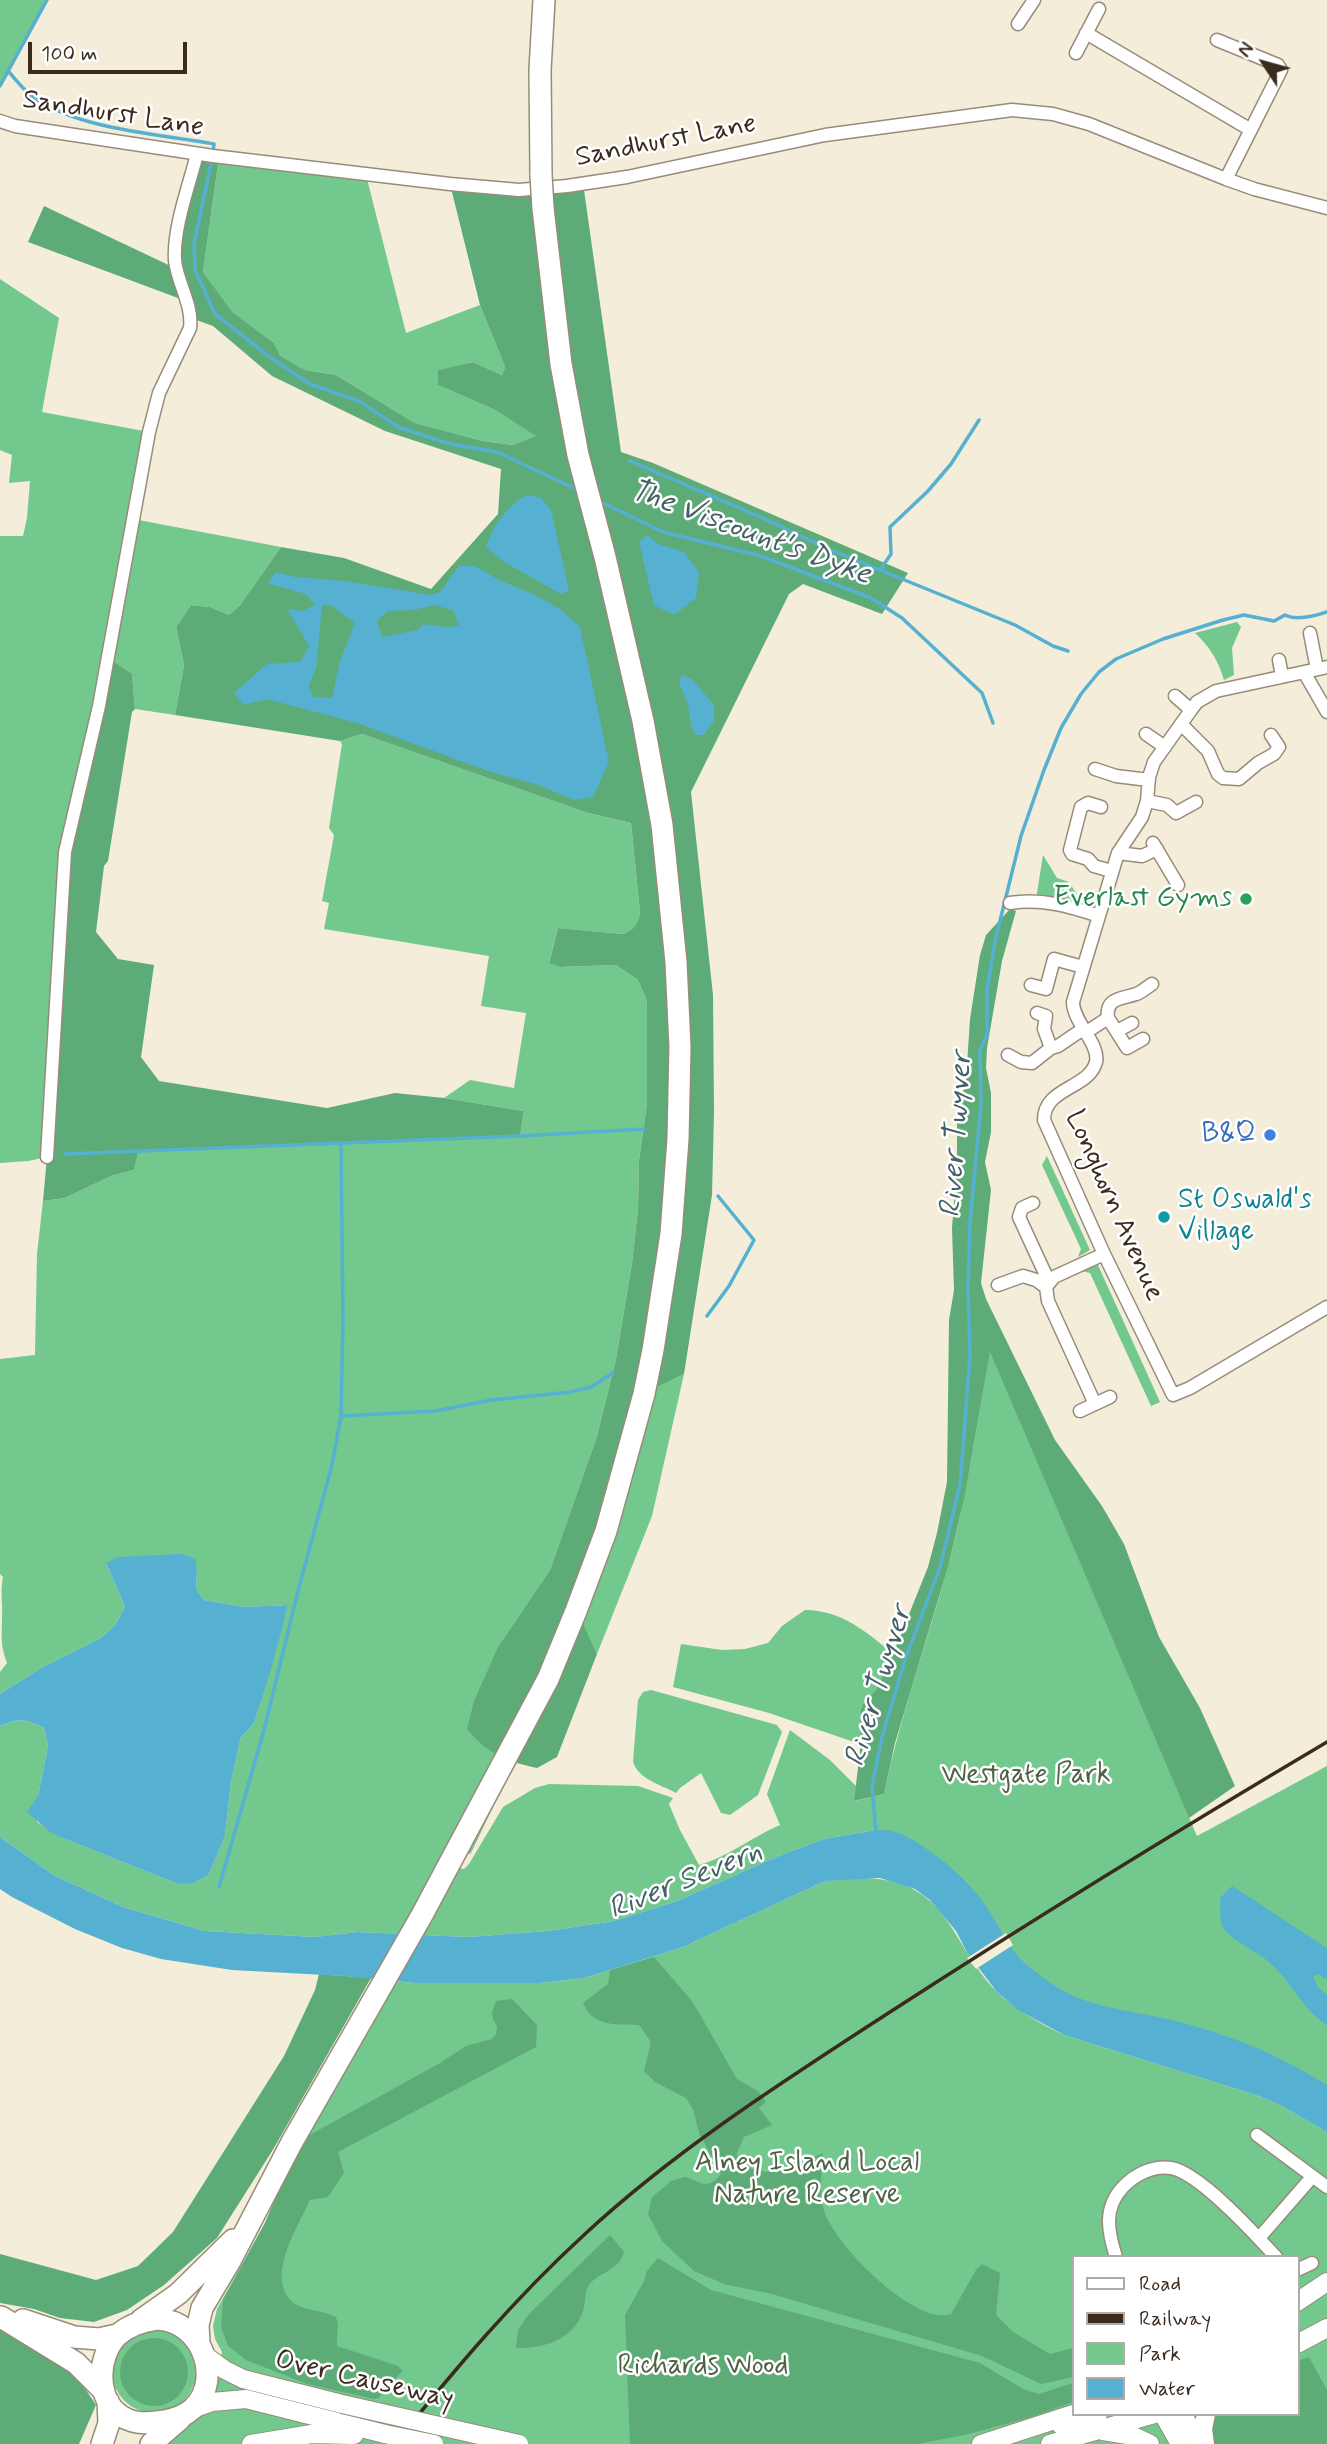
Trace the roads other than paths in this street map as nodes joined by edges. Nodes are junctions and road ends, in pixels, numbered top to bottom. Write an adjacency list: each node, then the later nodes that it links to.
1 (544, 0): 57 (highway, bridge)
2 (1034, 0): 4 (street)
3 (1099, 9): 5 (street)
4 (1018, 24)
5 (1086, 33): 7 (street); 9 (street)
6 (1217, 40): 9 (street)
7 (1076, 53)
8 (0, 121): 10 (street, Sandhurst Lane)
9 (1251, 130): 11 (street)
10 (197, 154): 11 (street, Sandhurst Lane); 45 (street)
11 (1226, 179): 12 (street, Sandhurst Lane)
12 (1327, 208)
13 (1310, 633): 15 (street)
14 (1279, 660): 16 (street)
15 (1316, 669): 16 (street, Longhorn Avenue); 19 (street)
16 (1282, 676): 18 (street, Longhorn Avenue)
17 (1175, 696): 18 (street)
18 (1191, 710): 20 (street, Longhorn Avenue)
19 (1327, 712)
20 (1181, 724): 22 (street); 23 (street, Longhorn Avenue)
21 (1146, 734): 23 (street)
22 (1271, 735)
23 (1165, 747): 25 (street, Longhorn Avenue)
24 (1095, 769): 25 (street)
25 (1149, 780): 26 (street, Longhorn Avenue)
26 (1147, 801): 27 (street); 29 (street, Longhorn Avenue)
27 (1196, 802)
28 (1101, 807): 30 (street)
29 (1118, 853): 30 (street, Longhorn Avenue); 31 (street)
30 (1111, 872): 33 (street, Longhorn Avenue)
31 (1178, 885)
32 (1010, 903): 33 (street)
33 (1099, 916): 34 (street, Longhorn Avenue)
34 (1083, 967): 36 (street); 40 (street, Longhorn Avenue)
35 (1152, 984): 38 (street)
36 (1031, 985)
37 (1037, 1013): 43 (street)
38 (1108, 1018): 40 (street); 41 (street)
39 (1132, 1023): 41 (street)
40 (1084, 1031): 43 (street); 47 (street, Longhorn Avenue)
41 (1117, 1031): 42 (street)
42 (1143, 1039)
43 (1051, 1048): 44 (street)
44 (1008, 1055)
45 (47, 1157)
46 (1033, 1203): 49 (street)
47 (1104, 1254): 49 (street); 50 (street, Longhorn Avenue)
48 (998, 1285): 49 (street)
49 (1048, 1285): 52 (street)
50 (1327, 1307)
51 (1110, 1397): 52 (street)
52 (1095, 1404): 53 (street)
53 (1080, 1411)
54 (1257, 2135): 55 (street)
55 (1312, 2176): 56 (street); 58 (street)
56 (1327, 2187)
57 (249, 2223): 66 (highway); 70 (highway)
58 (1259, 2238): 59 (street); 60 (street)
59 (1115, 2255)
60 (1274, 2255)
61 (1312, 2263): 62 (street)
62 (1299, 2269)
63 (1327, 2282): 64 (main road)
64 (1299, 2301)
65 (1, 2317): 68 (highway); 71 (highway)
66 (139, 2322): 68 (highway); 70 (highway)
67 (1327, 2328): 69 (main road)
68 (117, 2335): 71 (highway)
69 (1299, 2343)
70 (201, 2348): 72 (highway); 85 (main road, Over Causeway, bridge)
71 (106, 2396): 72 (highway); 81 (highway)
72 (189, 2411): 79 (main road, Over Causeway); 82 (highway)
73 (1072, 2413): 80 (main road)
74 (1140, 2416): 78 (main road)
75 (1164, 2416): 89 (main road)
76 (1183, 2416): 90 (main road)
77 (1206, 2416): 90 (main road)
78 (1099, 2422): 80 (main road); 87 (main road); 88 (main road)
79 (337, 2429): 83 (main road); 84 (main road, Over Causeway, bridge)
80 (1013, 2434): 86 (main road)
81 (102, 2444)
82 (151, 2444)
83 (251, 2444)
84 (435, 2444)
85 (519, 2444)
86 (981, 2444)
87 (1049, 2444)
88 (1150, 2444)
89 (1180, 2444)
90 (1203, 2444)

